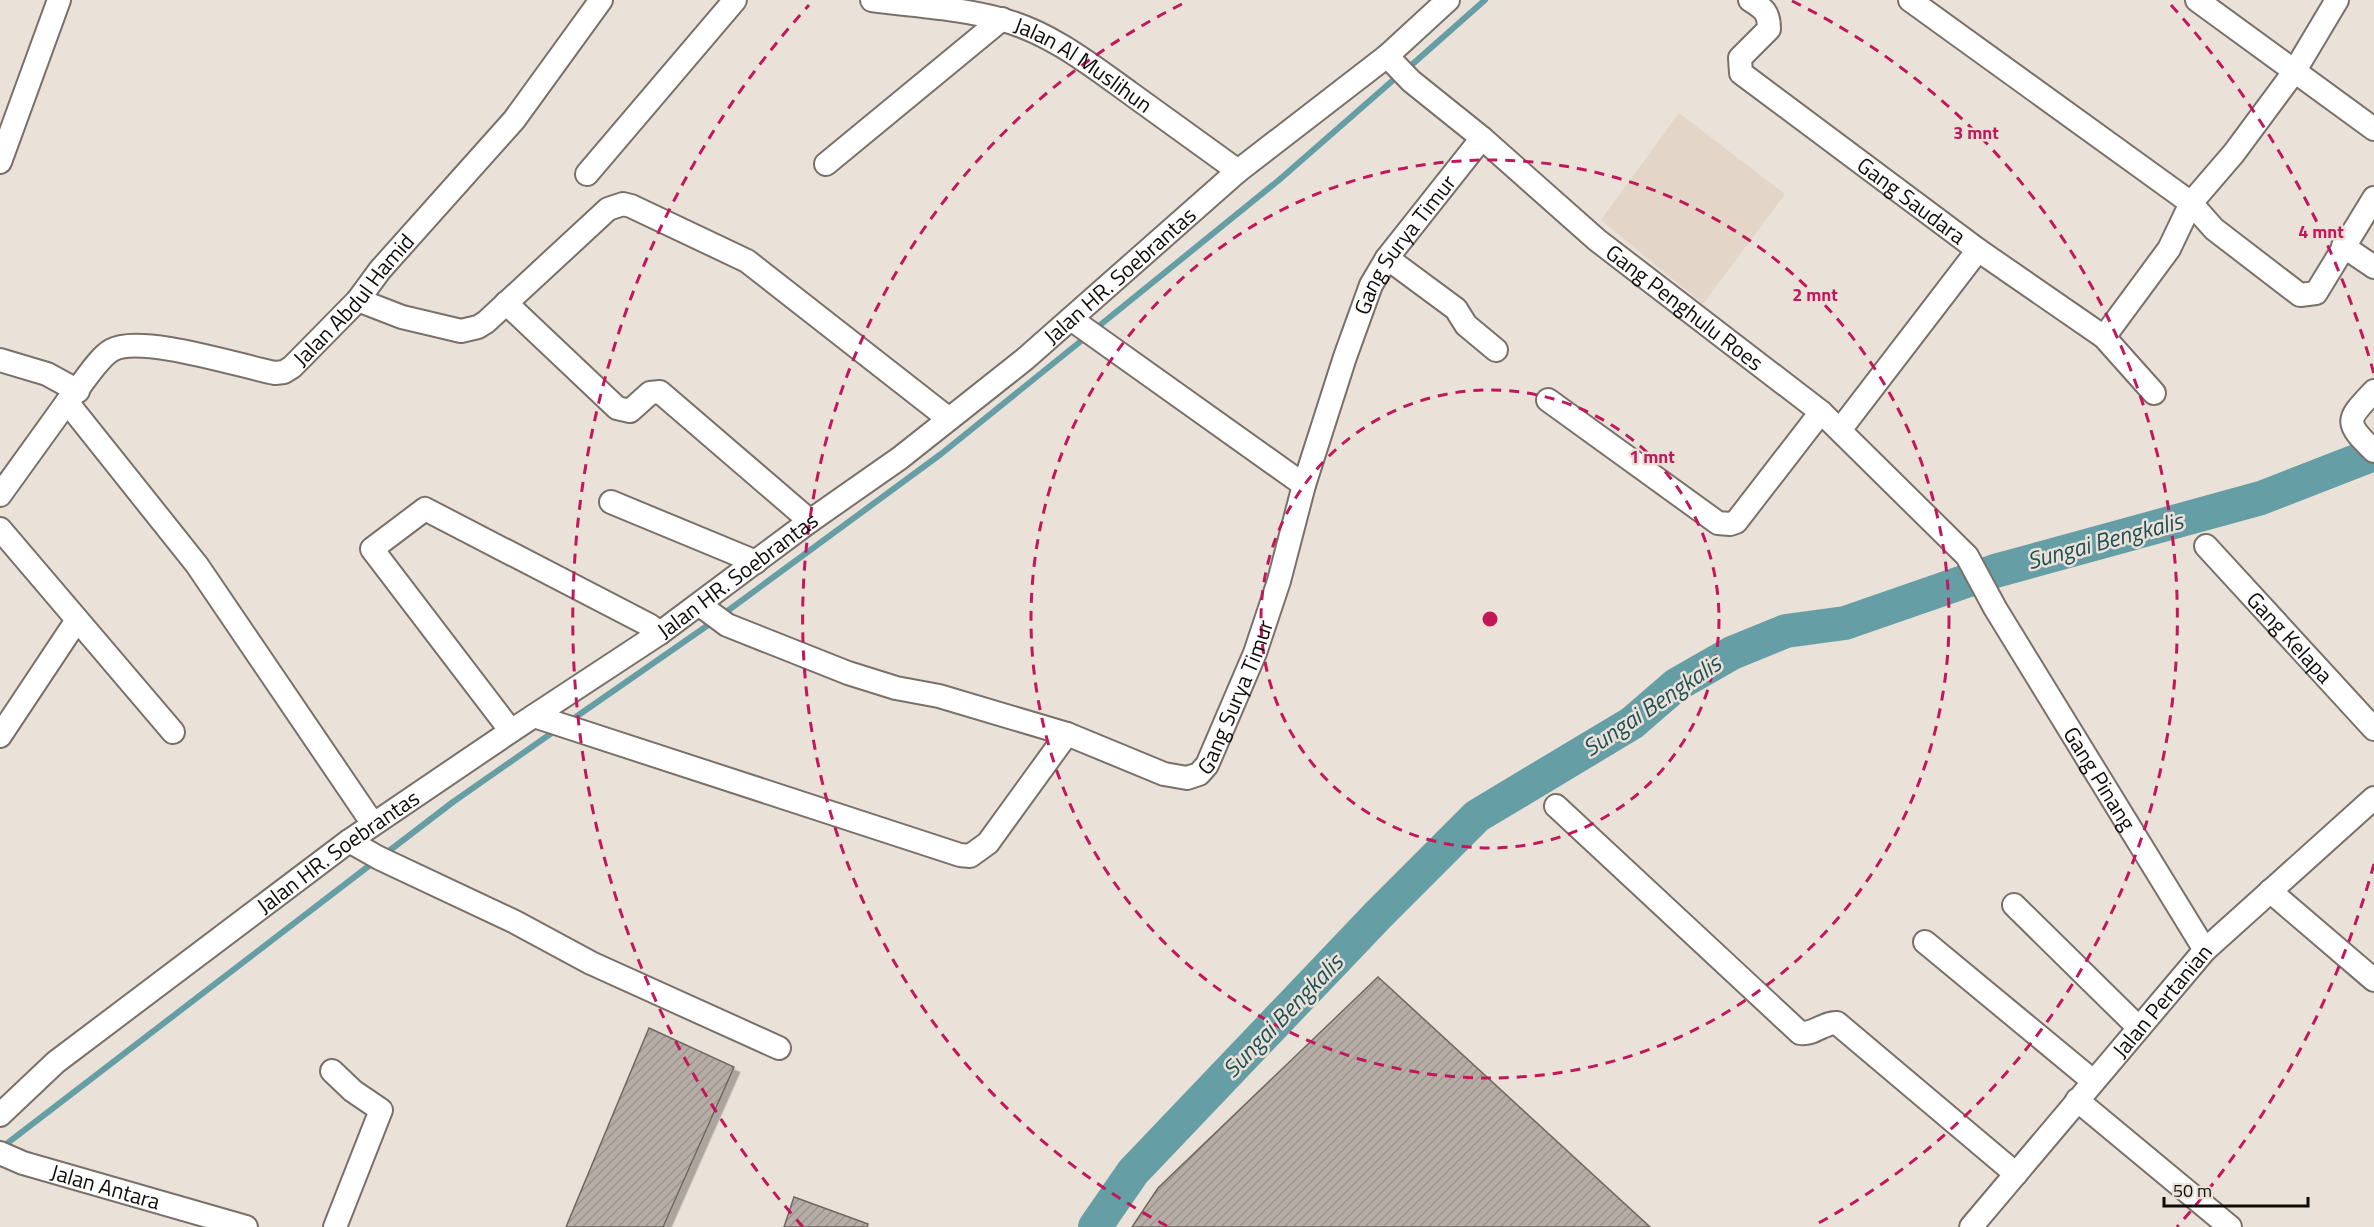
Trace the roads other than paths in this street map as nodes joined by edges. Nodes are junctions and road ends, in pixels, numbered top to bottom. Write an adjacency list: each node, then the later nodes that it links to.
1 (59, 0): 15 (street)
2 (601, 0): 25 (street, Jalan Abdul Hamid)
3 (735, 0): 18 (street)
4 (872, 0): 10 (street, Jalan Al Muslihun)
5 (1448, 0): 11 (street, Jalan HR. Soebrantas)
6 (1750, 0): 22 (street, Gang Saudara)
7 (1910, 0): 20 (street)
8 (2197, 0): 12 (street)
9 (2337, 0): 12 (street)
10 (1002, 19): 16 (street); 17 (street, Jalan Al Muslihun)
11 (1398, 67): 14 (street, Gang Penghulu Roes); 17 (street, Jalan HR. Soebrantas)
12 (2294, 72): 13 (street); 20 (street)
13 (2374, 129)
14 (1482, 138): 23 (street, Gang Surya Timur); 35 (street, Gang Penghulu Roes)
15 (0, 162)
16 (826, 164)
17 (1238, 171): 27 (street, Jalan HR. Soebrantas)
18 (587, 174)
19 (2374, 198): 21 (street)
20 (2191, 203): 21 (street); 28 (street)
21 (2343, 246): 24 (street)
22 (1978, 250): 28 (street); 37 (street, Gang Saudara)
23 (1387, 258): 29 (street); 39 (street, Gang Surya Timur)
24 (2374, 267)
25 (358, 300): 26 (street); 33 (street, Jalan Abdul Hamid)
26 (506, 303): 36 (street); 42 (street)
27 (1071, 318): 36 (street, Jalan HR. Soebrantas); 39 (street)
28 (2104, 337): 32 (street)
29 (1496, 350)
30 (0, 360): 33 (street)
31 (2374, 391): 38 (street)
32 (2154, 393)
33 (73, 397): 40 (street, Jalan Abdul Hamid); 58 (street)
34 (1548, 400): 35 (street)
35 (1821, 412): 37 (street, Gang Penghulu Roes)
36 (949, 419): 42 (street, Jalan HR. Soebrantas)
37 (1840, 430): 45 (street, Gang Penghulu Roes)
38 (2370, 447)
39 (1304, 485): 54 (street, Gang Surya Timur)
40 (0, 495)
41 (611, 502): 46 (street)
42 (810, 521): 46 (street, Jalan HR. Soebrantas)
43 (0, 529): 48 (street)
44 (2206, 546): 51 (street, Gang Kelapa)
45 (1967, 556): 63 (street, Gang Pinang)
46 (756, 562): 47 (street, Jalan HR. Soebrantas)
47 (712, 614): 49 (street, Jalan HR. Soebrantas); 54 (street, Gang Surya Timur)
48 (77, 621): 53 (street); 55 (street)
49 (660, 633): 50 (street, Jalan HR. Soebrantas); 52 (street)
50 (534, 716): 52 (street, Jalan HR. Soebrantas); 54 (street)
51 (2374, 729)
52 (511, 731): 58 (street, Jalan HR. Soebrantas)
53 (174, 732)
54 (1067, 734)
55 (0, 736)
56 (2374, 798): 60 (street, Jalan Pertanian)
57 (1556, 806): 72 (street)
58 (374, 824): 59 (street, Jalan HR. Soebrantas)
59 (354, 844): 66 (street); 70 (street, Jalan HR. Soebrantas)
60 (2270, 891): 63 (street, Jalan Pertanian); 64 (street)
61 (2014, 905): 65 (street)
62 (1925, 942): 68 (street)
63 (2205, 950): 65 (street, Jalan Pertanian)
64 (2374, 980)
65 (2139, 1028): 68 (street, Jalan Pertanian)
66 (779, 1048)
67 (332, 1071): 74 (street)
68 (2093, 1081): 69 (street, Jalan Pertanian)
69 (2077, 1100): 72 (street, Jalan Pertanian); 76 (street)
70 (0, 1115)
71 (1, 1154): 73 (street, Jalan Antara)
72 (2016, 1174): 75 (street, Jalan Pertanian)
73 (246, 1227)
74 (335, 1227)
75 (1971, 1227)
76 (2230, 1227)

